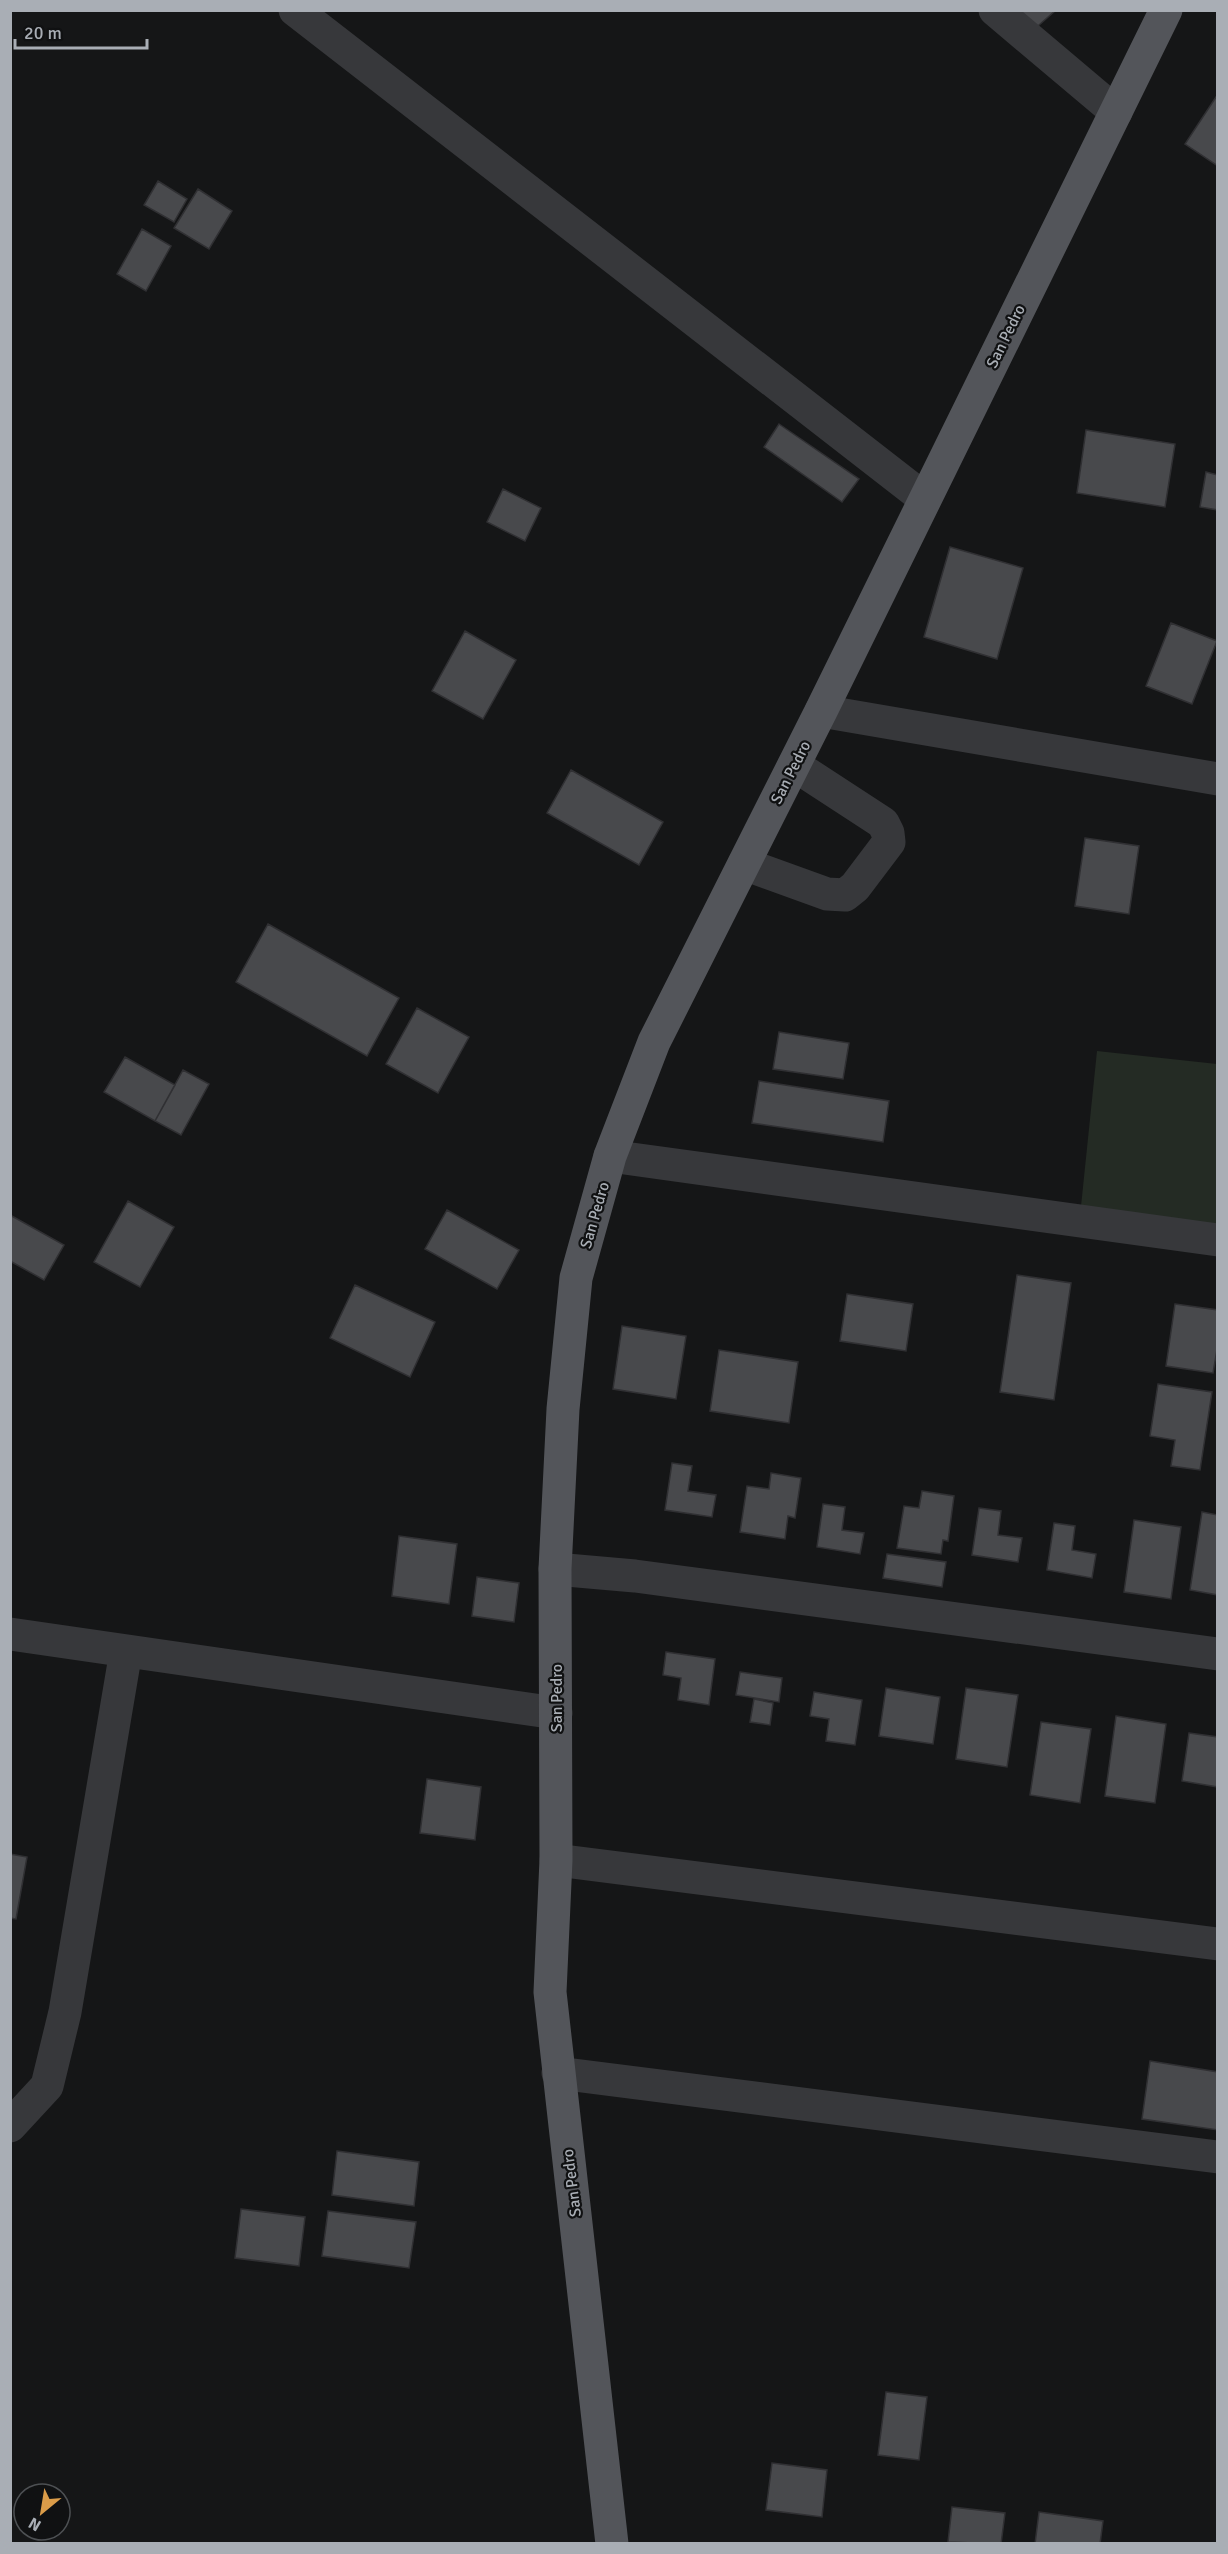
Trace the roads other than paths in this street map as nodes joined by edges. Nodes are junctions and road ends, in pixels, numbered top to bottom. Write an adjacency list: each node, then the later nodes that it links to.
1 (295, 10): 5 (street)
2 (995, 10): 4 (street)
3 (1166, 10): 4 (main road, San Pedro)
4 (1116, 112): 5 (main road, San Pedro)
5 (925, 499): 6 (main road, San Pedro)
6 (821, 711): 7 (main road, San Pedro); 8 (street)
7 (794, 765): 9 (main road, San Pedro); 9 (street)
8 (1218, 779)
9 (744, 864): 10 (main road, San Pedro)
10 (610, 1156): 11 (street); 12 (main road, San Pedro)
11 (1218, 1240)
12 (555, 1569): 15 (street); 16 (main road, San Pedro)
13 (10, 1634): 14 (street)
14 (126, 1651): 16 (street); 20 (street)
15 (1218, 1654)
16 (556, 1713): 17 (main road, San Pedro)
17 (556, 1860): 18 (street); 19 (main road, San Pedro)
18 (1218, 1944)
19 (558, 2073): 21 (street); 22 (main road, San Pedro)
20 (10, 2126)
21 (1218, 2157)
22 (612, 2544)

